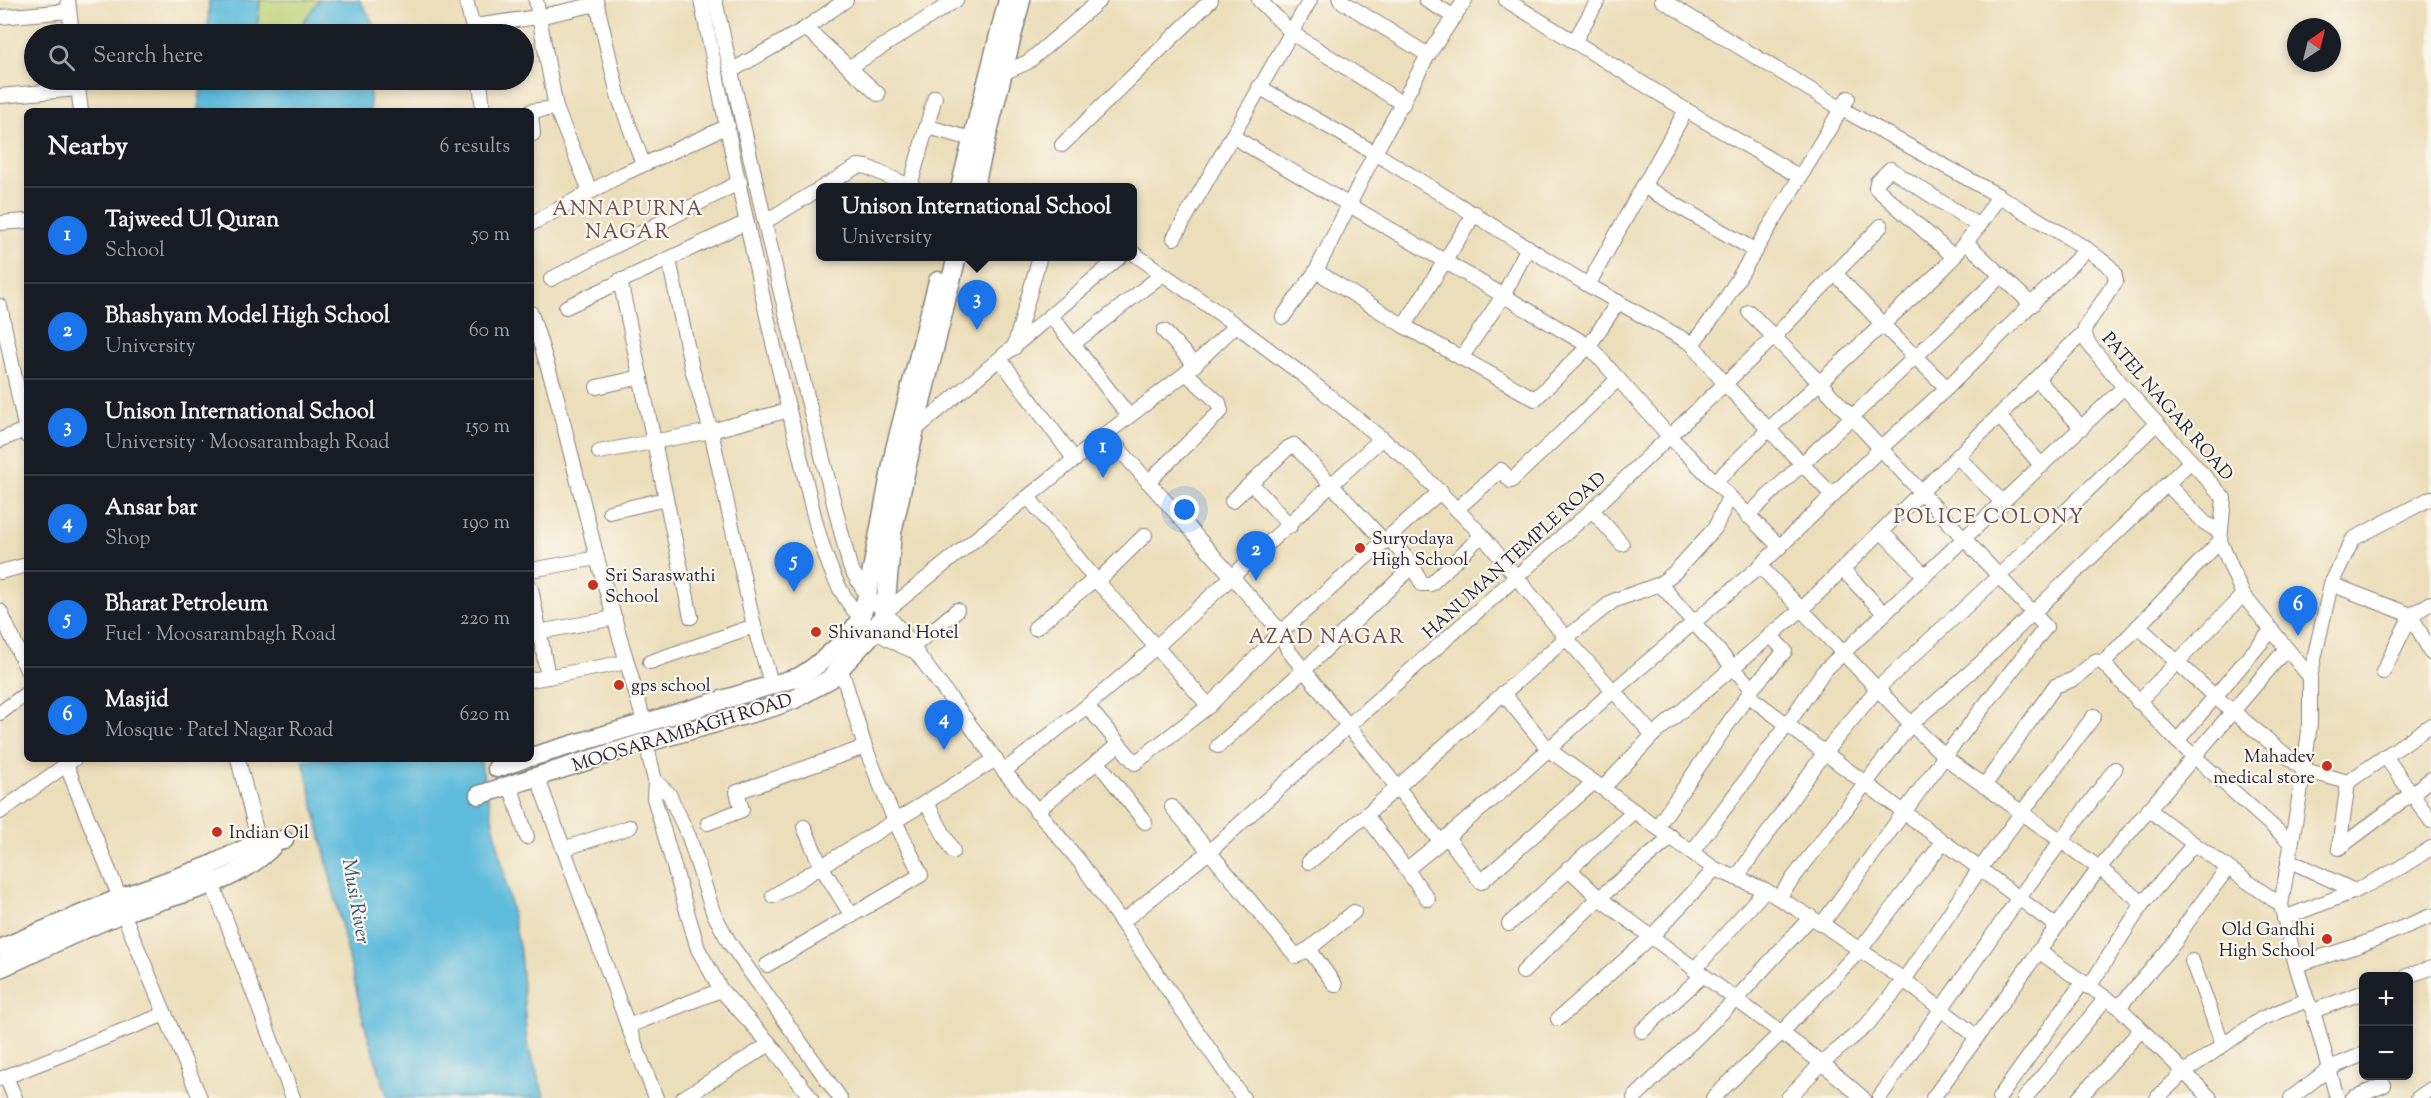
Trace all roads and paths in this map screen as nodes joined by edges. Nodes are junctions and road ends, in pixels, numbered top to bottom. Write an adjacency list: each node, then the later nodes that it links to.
1 (466, 0): 25 (street)
2 (536, 0): 21 (street)
3 (701, 0): 48 (street)
4 (716, 0): 32 (street)
5 (846, 0): 27 (street)
6 (956, 0): 31 (street)
7 (1008, 0): 51 (main road)
8 (1021, 0): 33 (main road)
9 (1100, 0): 33 (street)
10 (1210, 0): 52 (street)
11 (1259, 0): 28 (street)
12 (1310, 0): 28 (street)
13 (1340, 0): 30 (street)
14 (1426, 0): 23 (street)
15 (1465, 0): 23 (street)
16 (1506, 0): 29 (street)
17 (1598, 0): 29 (street)
18 (1662, 0): 42 (street, PATEL NAGAR ROAD)
19 (596, 2): 21 (street); 54 (street)
20 (69, 5): 22 (street); 24 (street)
21 (538, 16): 26 (street); 45 (street)
22 (0, 17)
23 (1455, 17): 30 (street)
24 (71, 24)
25 (472, 24)
26 (501, 24)
27 (806, 28): 31 (street); 32 (street)
28 (1293, 33): 34 (street); 41 (street)
29 (1574, 42): 46 (street)
30 (1428, 56): 41 (street)
31 (850, 68): 38 (street)
32 (731, 71): 69 (street)
33 (1003, 73): 61 (main road)
34 (1259, 87): 50 (street); 53 (street)
35 (38, 90): 39 (street)
36 (78, 90): 43 (street)
37 (481, 90): 44 (street)
38 (878, 94)
39 (0, 96)
40 (935, 97): 49 (street)
41 (1403, 104): 53 (street)
42 (1845, 104): 55 (street); 65 (street, PATEL NAGAR ROAD)
43 (81, 108)
44 (483, 108)
45 (556, 108): 47 (street); 63 (street)
46 (1686, 110): 55 (street); 62 (street)
47 (534, 112)
48 (728, 126): 54 (street); 56 (street)
49 (928, 128): 51 (street); 59 (street)
50 (1232, 136): 66 (street); 75 (street)
51 (972, 140): 60 (main road)
52 (1062, 145)
53 (1375, 153): 66 (street); 67 (street)
54 (643, 165): 63 (street)
55 (1800, 177): 79 (street)
56 (740, 182): 71 (street); 92 (street)
57 (830, 183): 58 (street)
58 (903, 183)
59 (913, 183)
60 (961, 183)
61 (975, 183)
62 (1643, 186): 79 (street); 94 (street)
63 (590, 191): 70 (street)
64 (816, 191): 69 (street)
65 (1999, 196): 73 (street); 78 (street, PATEL NAGAR ROAD)
66 (1349, 204): 87 (street); 88 (street)
67 (1475, 213): 77 (street); 87 (street)
68 (24, 221): 72 (street)
69 (766, 221): 191 (street)
70 (534, 222)
71 (747, 222): 82 (street); 126 (street)
72 (0, 223)
73 (1979, 225): 76 (street); 81 (street)
74 (1881, 226): 90 (street, HANUMAN TEMPLE ROAD)
75 (1174, 238)
76 (1966, 242): 81 (street); 91 (street)
77 (1528, 247): 94 (street); 95 (street)
78 (2087, 249): 97 (street); 108 (street, PATEL NAGAR ROAD)
79 (1756, 251): 111 (street)
80 (1137, 256): 89 (street)
81 (1954, 257): 104 (street)
82 (669, 260): 93 (street); 134 (street)
83 (943, 261): 191 (main road)
84 (956, 261): 135 (main road, MOOSARAMBAGH ROAD)
85 (1039, 261): 113 (street)
86 (1115, 261): 102 (street)
87 (1444, 261): 95 (street); 106 (street)
88 (1316, 271): 101 (street); 106 (street)
89 (1163, 274): 105 (street); 110 (street)
90 (1836, 274): 104 (street); 109 (street, HANUMAN TEMPLE ROAD)
91 (2002, 275): 97 (street); 114 (street)
92 (551, 279)
93 (620, 280): 99 (street); 118 (street)
94 (1588, 285): 96 (street)
95 (1503, 296): 112 (street); 115 (street)
96 (1618, 302): 111 (street); 112 (street)
97 (2032, 305): 125 (street)
98 (0, 306): 130 (street)
99 (567, 307)
100 (1749, 312): 109 (street)
101 (1283, 316)
102 (1052, 317): 110 (street); 113 (street)
103 (534, 323): 176 (street)
104 (1882, 324): 114 (street); 122 (street)
105 (1236, 325): 117 (street); 139 (street)
106 (1404, 326): 115 (street)
107 (1164, 331): 117 (street)
108 (2084, 332): 120 (street); 124 (street, PATEL NAGAR ROAD)
109 (1774, 337): 121 (street, HANUMAN TEMPLE ROAD); 122 (street)
110 (1073, 344): 127 (street)
111 (1692, 344): 121 (street)
112 (1589, 346): 115 (street); 119 (street)
113 (1014, 348): 116 (street)
114 (1915, 356): 125 (street); 129 (street)
115 (1461, 357)
116 (1000, 359): 135 (street); 145 (street)
117 (1190, 369): 127 (street); 149 (street)
118 (641, 377): 123 (street); 141 (street)
119 (1618, 379): 138 (street); 163 (street)
120 (2037, 379): 128 (street); 132 (street)
121 (1724, 383): 133 (street); 138 (street, HANUMAN TEMPLE ROAD)
122 (1820, 383): 129 (street); 133 (street)
123 (597, 387)
124 (2124, 387): 131 (street, PATEL NAGAR ROAD); 132 (street)
125 (1947, 388): 142 (street)
126 (789, 410): 134 (street); 203 (street)
127 (1129, 416): 137 (street)
128 (1999, 416): 144 (street); 148 (street)
129 (1851, 417): 142 (street); 147 (street)
130 (24, 422)
131 (2157, 423): 146 (street, PATEL NAGAR ROAD); 183 (street)
132 (2082, 428): 148 (street)
133 (1769, 429): 147 (street); 150 (street)
134 (711, 431): 141 (street); 205 (street)
135 (914, 431): 196 (main road, MOOSARAMBAGH ROAD)
136 (24, 433): 140 (street)
137 (1106, 434): 145 (street); 149 (street)
138 (1669, 436): 150 (street); 164 (street, HANUMAN TEMPLE ROAD)
139 (1382, 438): 153 (street); 154 (street)
140 (0, 440)
141 (655, 441): 143 (street); 159 (street)
142 (1881, 448): 155 (street); 156 (street)
143 (599, 452)
144 (1958, 457): 155 (street); 162 (street)
145 (1075, 460): 157 (street)
146 (2191, 461): 152 (street); 171 (street, PATEL NAGAR ROAD)
147 (1803, 464): 156 (street); 166 (street)
148 (2042, 466): 162 (street)
149 (1148, 482): 184 (street)
150 (1715, 482): 158 (street)
151 (1251, 483): 153 (street); 161 (street); 167 (street)
152 (2167, 484): 171 (street); 195 (street)
153 (1332, 486): 167 (street); 172 (street)
154 (1441, 491): 163 (street); 172 (street)
155 (1920, 494): 168 (street); 173 (street)
156 (1833, 496): 175 (street)
157 (1028, 497): 187 (street); 196 (street)
158 (1729, 497): 166 (street); 188 (street)
159 (665, 498): 165 (street); 201 (street)
160 (2431, 498): 189 (street)
161 (1232, 501)
162 (2003, 503): 173 (street)
163 (1457, 509): 170 (street)
164 (1592, 510): 174 (street); 186 (street, HANUMAN TEMPLE ROAD)
165 (610, 512)
166 (1747, 516): 175 (street)
167 (1290, 526): 184 (street)
168 (1882, 532): 181 (street); 185 (street)
169 (1145, 535): 187 (street)
170 (1482, 535): 178 (street); 186 (street)
171 (2220, 536): 190 (street, PATEL NAGAR ROAD); 206 (street)
172 (1387, 540): 178 (street); 210 (street)
173 (1964, 540): 183 (street); 185 (street)
174 (1622, 544)
175 (1780, 547): 179 (street)
176 (597, 558): 180 (street); 202 (street)
177 (24, 566): 182 (street)
178 (1413, 566): 226 (street)
179 (1760, 566): 193 (street); 204 (street)
180 (534, 569)
181 (1843, 570): 193 (street); 197 (street)
182 (0, 572)
183 (2000, 575): 195 (street); 232 (street)
184 (1230, 576): 210 (street); 214 (street)
185 (1925, 576): 197 (street)
186 (1516, 579): 213 (street); 245 (street, HANUMAN TEMPLE ROAD)
187 (1096, 581): 207 (street); 214 (street)
188 (1660, 584): 204 (street); 213 (street)
189 (2331, 584): 200 (street); 229 (street)
190 (2243, 595): 209 (street, PATEL NAGAR ROAD); 221 (street)
191 (867, 596): 196 (street); 203 (main road)
192 (2431, 603): 200 (street)
193 (1802, 609): 212 (street); 217 (street)
194 (957, 610): 215 (street)
195 (2033, 611): 244 (street); 256 (street)
196 (885, 612): 208 (main road, MOOSARAMBAGH ROAD); 215 (street)
197 (1884, 613): 217 (street)
198 (0, 614): 223 (street)
199 (534, 615): 211 (street)
200 (2411, 615): 218 (street); 227 (street)
201 (691, 617)
202 (615, 618): 211 (street); 219 (street)
203 (860, 620): 208 (street); 231 (main road, MOOSARAMBAGH ROAD)
204 (1695, 623): 224 (street); 233 (street)
205 (754, 626): 220 (street); 231 (street)
206 (2138, 626): 221 (street); 222 (street)
207 (1035, 628)
208 (875, 631): 215 (street); 225 (main road, MOOSARAMBAGH ROAD)
209 (2271, 631): 216 (street, PATEL NAGAR ROAD); 237 (street)
210 (1281, 632): 226 (street); 240 (street)
211 (536, 633): 228 (street)
212 (1770, 635): 224 (street); 234 (street)
213 (1566, 638): 233 (street); 235 (street)
214 (1156, 647): 239 (street); 240 (street)
215 (915, 649): 260 (street)
216 (2286, 649): 229 (street, PATEL NAGAR ROAD); 241 (street)
217 (1843, 652): 232 (street); 246 (street)
218 (2431, 653)
219 (627, 662): 228 (street); 248 (street)
220 (650, 662)
221 (2179, 662): 237 (street); 238 (street)
222 (2103, 663): 238 (street); 277 (street)
223 (24, 664)
224 (1733, 668): 234 (street); 249 (street)
225 (841, 669): 248 (main road, MOOSARAMBAGH ROAD); 253 (street)
226 (1304, 670): 245 (street); 252 (street)
227 (2383, 672)
228 (548, 677): 230 (street)
229 (2310, 677): 268 (street)
230 (534, 679)
231 (772, 686): 248 (main road, MOOSARAMBAGH ROAD)
232 (1878, 688): 244 (street); 255 (street)
233 (1613, 691): 249 (street); 254 (street)
234 (1750, 692): 246 (street); 296 (street)
235 (1503, 693): 254 (street); 278 (street)
236 (24, 695): 242 (street)
237 (2214, 696): 241 (street); 250 (street)
238 (2138, 702): 250 (street)
239 (1087, 706): 251 (street); 269 (street)
240 (1209, 706): 251 (street)
241 (2234, 712): 259 (street); 268 (street)
242 (0, 713)
243 (2094, 716): 288 (street)
244 (1911, 724): 256 (street); 274 (street)
245 (1349, 725): 278 (street); 308 (street, HANUMAN TEMPLE ROAD)
246 (1787, 725): 255 (street); 309 (street)
247 (2431, 725): 257 (street)
248 (645, 734): 258 (main road, MOOSARAMBAGH ROAD); 270 (main road, MOOSARAMBAGH ROAD); 272 (street)
249 (1653, 735): 276 (street)
250 (2177, 741): 259 (street)
251 (1118, 745): 261 (street)
252 (1218, 746)
253 (865, 747): 290 (street); 293 (street)
254 (1549, 750): 276 (street); 299 (street)
255 (1825, 752): 274 (street); 320 (street)
256 (1945, 756): 277 (street); 287 (street)
257 (2385, 756): 273 (street); 279 (street)
258 (534, 757)
259 (2195, 758): 283 (street); 302 (street)
260 (996, 759): 269 (street); 281 (street)
261 (1097, 761): 284 (street); 292 (street)
262 (67, 762): 286 (street)
263 (68, 762): 329 (street)
264 (239, 762): 304 (street)
265 (514, 762): 266 (main road, MOOSARAMBAGH ROAD)
266 (497, 768)
267 (2115, 769): 301 (street)
268 (2304, 770): 273 (street); 302 (street)
269 (1004, 771): 284 (street)
270 (537, 776): 275 (main road, MOOSARAMBAGH ROAD); 306 (street)
271 (2431, 779): 279 (street)
272 (655, 781): 354 (street); 383 (street)
273 (2348, 782): 279 (street)
274 (1865, 783): 287 (street); 325 (street)
275 (510, 785): 280 (main road, MOOSARAMBAGH ROAD); 297 (street)
276 (1599, 785): 285 (street); 299 (street)
277 (1984, 786): 288 (street)
278 (1396, 789): 289 (street); 299 (street)
279 (2410, 794): 291 (street)
280 (479, 795)
281 (926, 802): 290 (street); 307 (street)
282 (1172, 807): 308 (street)
283 (2148, 809): 303 (street); 314 (street)
284 (1036, 811): 334 (street)
285 (1634, 811): 296 (street); 313 (street)
286 (0, 812)
287 (1904, 812): 300 (street); 335 (street)
288 (2022, 814): 301 (street); 318 (street)
289 (1366, 815): 311 (street); 315 (street)
290 (895, 821): 312 (street); 332 (street)
291 (2431, 821)
292 (1145, 822)
293 (708, 824)
294 (630, 826): 306 (street)
295 (804, 827): 312 (street)
296 (1657, 827): 298 (street)
297 (527, 837)
298 (1672, 837): 309 (street); 324 (street)
299 (1444, 839): 315 (street)
300 (1942, 842): 318 (street); 341 (street)
301 (2060, 842): 314 (street); 327 (street)
302 (2290, 842): 310 (street)
303 (2194, 844): 317 (street); 328 (street)
304 (271, 845): 319 (main road)
305 (2431, 848): 322 (street)
306 (563, 849): 363 (street)
307 (953, 851)
308 (1210, 851): 334 (street, HANUMAN TEMPLE ROAD); 340 (street)
309 (1692, 852): 316 (street)
310 (2288, 860): 322 (street); 331 (street)
311 (1309, 862)
312 (821, 866): 323 (street); 332 (street)
313 (1568, 868): 324 (street); 336 (street)
314 (2099, 868): 328 (street); 337 (street)
315 (1407, 869): 326 (street)
316 (1715, 869): 320 (street); 338 (street)
317 (2227, 869): 331 (street); 359 (street)
318 (1980, 870): 327 (street); 351 (street)
319 (210, 875): 329 (main road); 379 (street)
320 (1736, 878): 321 (street)
321 (1765, 890): 325 (street); 349 (street)
322 (2355, 891): 331 (street)
323 (772, 896)
324 (1599, 898): 338 (street); 348 (street)
325 (1778, 898): 335 (street)
326 (1428, 899)
327 (2018, 899): 337 (street); 360 (street)
328 (2143, 903): 353 (street)
329 (122, 906): 339 (main road); 346 (main road); 361 (street)
330 (1354, 912): 340 (street)
331 (2282, 912): 345 (street)
332 (852, 916): 344 (street)
333 (2431, 916): 345 (street)
334 (1122, 921): 384 (street)
335 (1817, 921): 341 (street); 357 (street)
336 (1509, 924)
337 (2056, 926): 342 (street)
338 (1651, 937): 349 (street); 362 (street)
339 (0, 949)
340 (1309, 949): 352 (street)
341 (1860, 950): 351 (street); 366 (street)
342 (2038, 951): 353 (street); 367 (street)
343 (2192, 961): 369 (street)
344 (766, 965)
345 (2296, 965): 358 (street)
346 (0, 968)
347 (2431, 968): 350 (street)
348 (1522, 972)
349 (1698, 973): 357 (street); 365 (street)
350 (2413, 974)
351 (1904, 980): 360 (street); 371 (street)
352 (1335, 985)
353 (2086, 985): 356 (street); 391 (street)
354 (721, 990): 363 (street); 368 (street)
355 (2359, 993): 358 (street)
356 (2105, 999): 359 (street); 392 (street)
357 (1735, 1000): 366 (street); 385 (street)
358 (2310, 1005): 369 (street); 372 (street)
359 (2119, 1007): 364 (street)
360 (1940, 1008): 367 (street); 389 (street)
361 (165, 1014): 374 (street); 377 (street)
362 (1558, 1019)
363 (628, 1026): 380 (street)
364 (2141, 1030): 373 (street); 393 (street)
365 (1642, 1031)
366 (1781, 1033): 371 (street); 386 (street)
367 (1977, 1037): 390 (street)
368 (770, 1044): 381 (street); 382 (street)
369 (2223, 1045): 373 (street)
370 (2359, 1056): 372 (street)
371 (1822, 1064): 387 (street); 388 (street)
372 (2330, 1068): 396 (street); 397 (street)
373 (2183, 1073): 394 (street); 395 (street)
374 (3, 1078): 378 (street)
375 (2384, 1085): 398 (street)
376 (2431, 1089): 399 (street)
377 (197, 1097)
378 (15, 1098)
379 (293, 1098)
380 (656, 1098)
381 (683, 1098)
382 (811, 1098)
383 (840, 1098)
384 (1243, 1098)
385 (1634, 1098)
386 (1713, 1098)
387 (1788, 1098)
388 (1863, 1098)
389 (1878, 1098)
390 (1933, 1098)
391 (1999, 1098)
392 (2025, 1098)
393 (2079, 1098)
394 (2157, 1098)
395 (2210, 1098)
396 (2291, 1098)
397 (2337, 1098)
398 (2353, 1098)
399 (2418, 1098)

